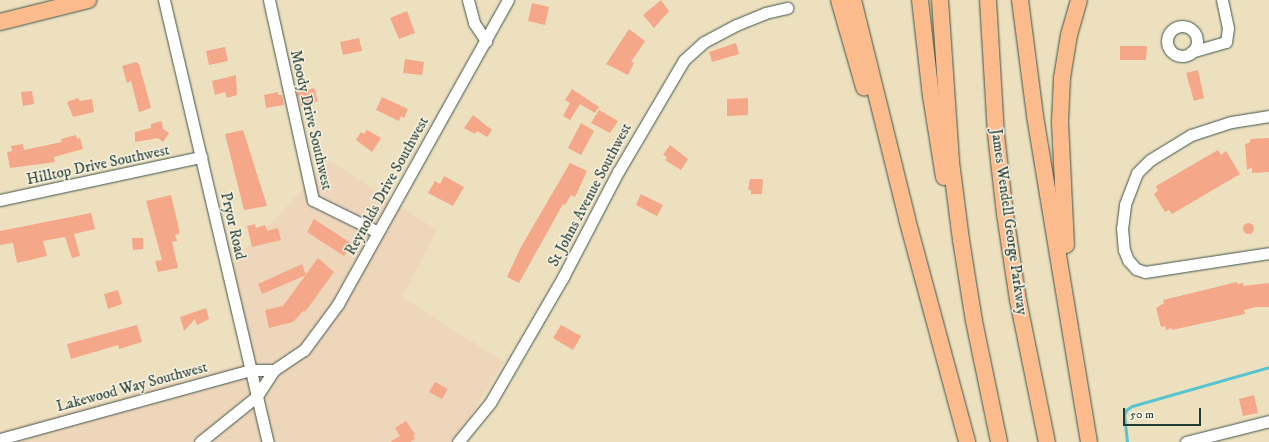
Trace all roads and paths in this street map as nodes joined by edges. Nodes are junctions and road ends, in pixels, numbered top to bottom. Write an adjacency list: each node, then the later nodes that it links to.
1 (88, 0): 15 (highway)
2 (164, 0): 19 (street, Pryor Road)
3 (269, 0): 22 (street, Moody Drive Southwest)
4 (468, 0): 16 (street)
5 (508, 0): 16 (street, Reynolds Drive Southwest)
6 (839, 0): 21 (highway)
7 (853, 0): 21 (highway)
8 (920, 0): 25 (highway)
9 (940, 0): 25 (highway)
10 (988, 0): 37 (highway, James Wendell George Parkway)
11 (1020, 0): 24 (highway)
12 (1079, 0): 24 (highway)
13 (1222, 0): 17 (street)
14 (787, 8): 34 (street, St Johns Avenue Southwest)
15 (0, 22)
16 (486, 41): 22 (street, Reynolds Drive Southwest)
17 (1191, 52)
18 (1269, 116): 23 (street)
19 (201, 157): 20 (street, Hilltop Drive Southwest); 26 (street, Pryor Road)
20 (0, 200)
21 (907, 219): 35 (highway)
22 (378, 232): 27 (street, Reynolds Drive Southwest)
23 (1269, 254)
24 (1070, 317): 38 (highway)
25 (974, 321): 36 (highway)
26 (251, 370): 27 (street, Lakewood Way Southwest); 28 (street, Pryor Road); 31 (street, Lakewood Way Southwest)
27 (274, 370): 28 (street)
28 (257, 396): 32 (street); 33 (street, Pryor Road)
29 (1269, 421): 39 (street)
30 (0, 439): 31 (street, Lakewood Way Southwest)
31 (13, 439)
32 (200, 442)
33 (268, 442)
34 (458, 442)
35 (967, 442)
36 (999, 442)
37 (1047, 442)
38 (1089, 442)
39 (1186, 442)

